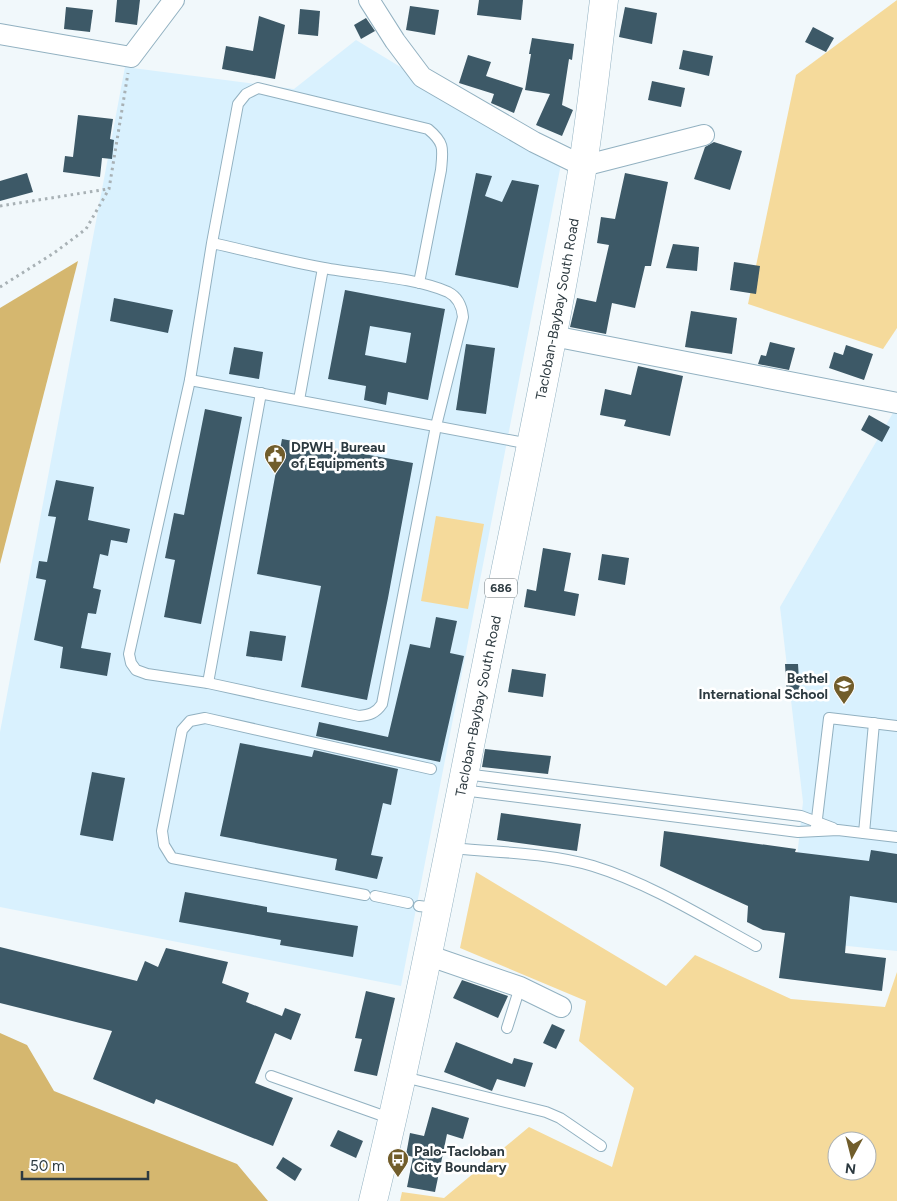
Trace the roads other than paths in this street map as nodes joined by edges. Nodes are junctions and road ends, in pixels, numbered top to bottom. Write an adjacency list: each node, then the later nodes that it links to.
1 (174, 0): 4 (street)
2 (369, 0): 6 (street)
3 (604, 0): 6 (main road, Tacloban-Baybay South Road / 686)
4 (0, 34)
5 (704, 136): 6 (street)
6 (583, 166): 10 (main road, Tacloban-Baybay South Road / 686)
7 (212, 243): 8 (lane); 9 (lane); 11 (lane)
8 (323, 268): 9 (lane); 13 (lane)
9 (419, 283): 15 (lane)
10 (553, 336): 14 (street); 16 (main road, Tacloban-Baybay South Road / 686)
11 (190, 380): 12 (lane); 17 (lane)
12 (262, 393): 13 (lane); 17 (lane)
13 (299, 400): 15 (lane)
14 (897, 403)
15 (436, 426): 16 (lane); 17 (lane)
16 (530, 444): 21 (main road, Tacloban-Baybay South Road / 686)
17 (208, 683)
18 (874, 723): 19 (lane); 22 (lane); 23 (lane)
19 (897, 726)
20 (431, 769): 26 (lane)
21 (462, 782): 22 (lane); 22 (lane); 25 (main road, Tacloban-Baybay South Road / 686)
22 (816, 826): 23 (lane)
23 (864, 833): 24 (lane)
24 (897, 837)
25 (449, 848): 27 (lane); 28 (main road, Tacloban-Baybay South Road / 686)
26 (408, 904)
27 (756, 946)
28 (427, 955): 29 (street); 33 (main road, Tacloban-Baybay South Road / 686)
29 (520, 987): 30 (street); 31 (lane)
30 (561, 1007)
31 (508, 1028)
32 (271, 1076): 34 (lane)
33 (401, 1077): 34 (main road, Tacloban-Baybay South Road / 686); 35 (lane)
34 (393, 1120): 36 (main road, Tacloban-Baybay South Road / 686)
35 (601, 1146)
36 (373, 1201)

